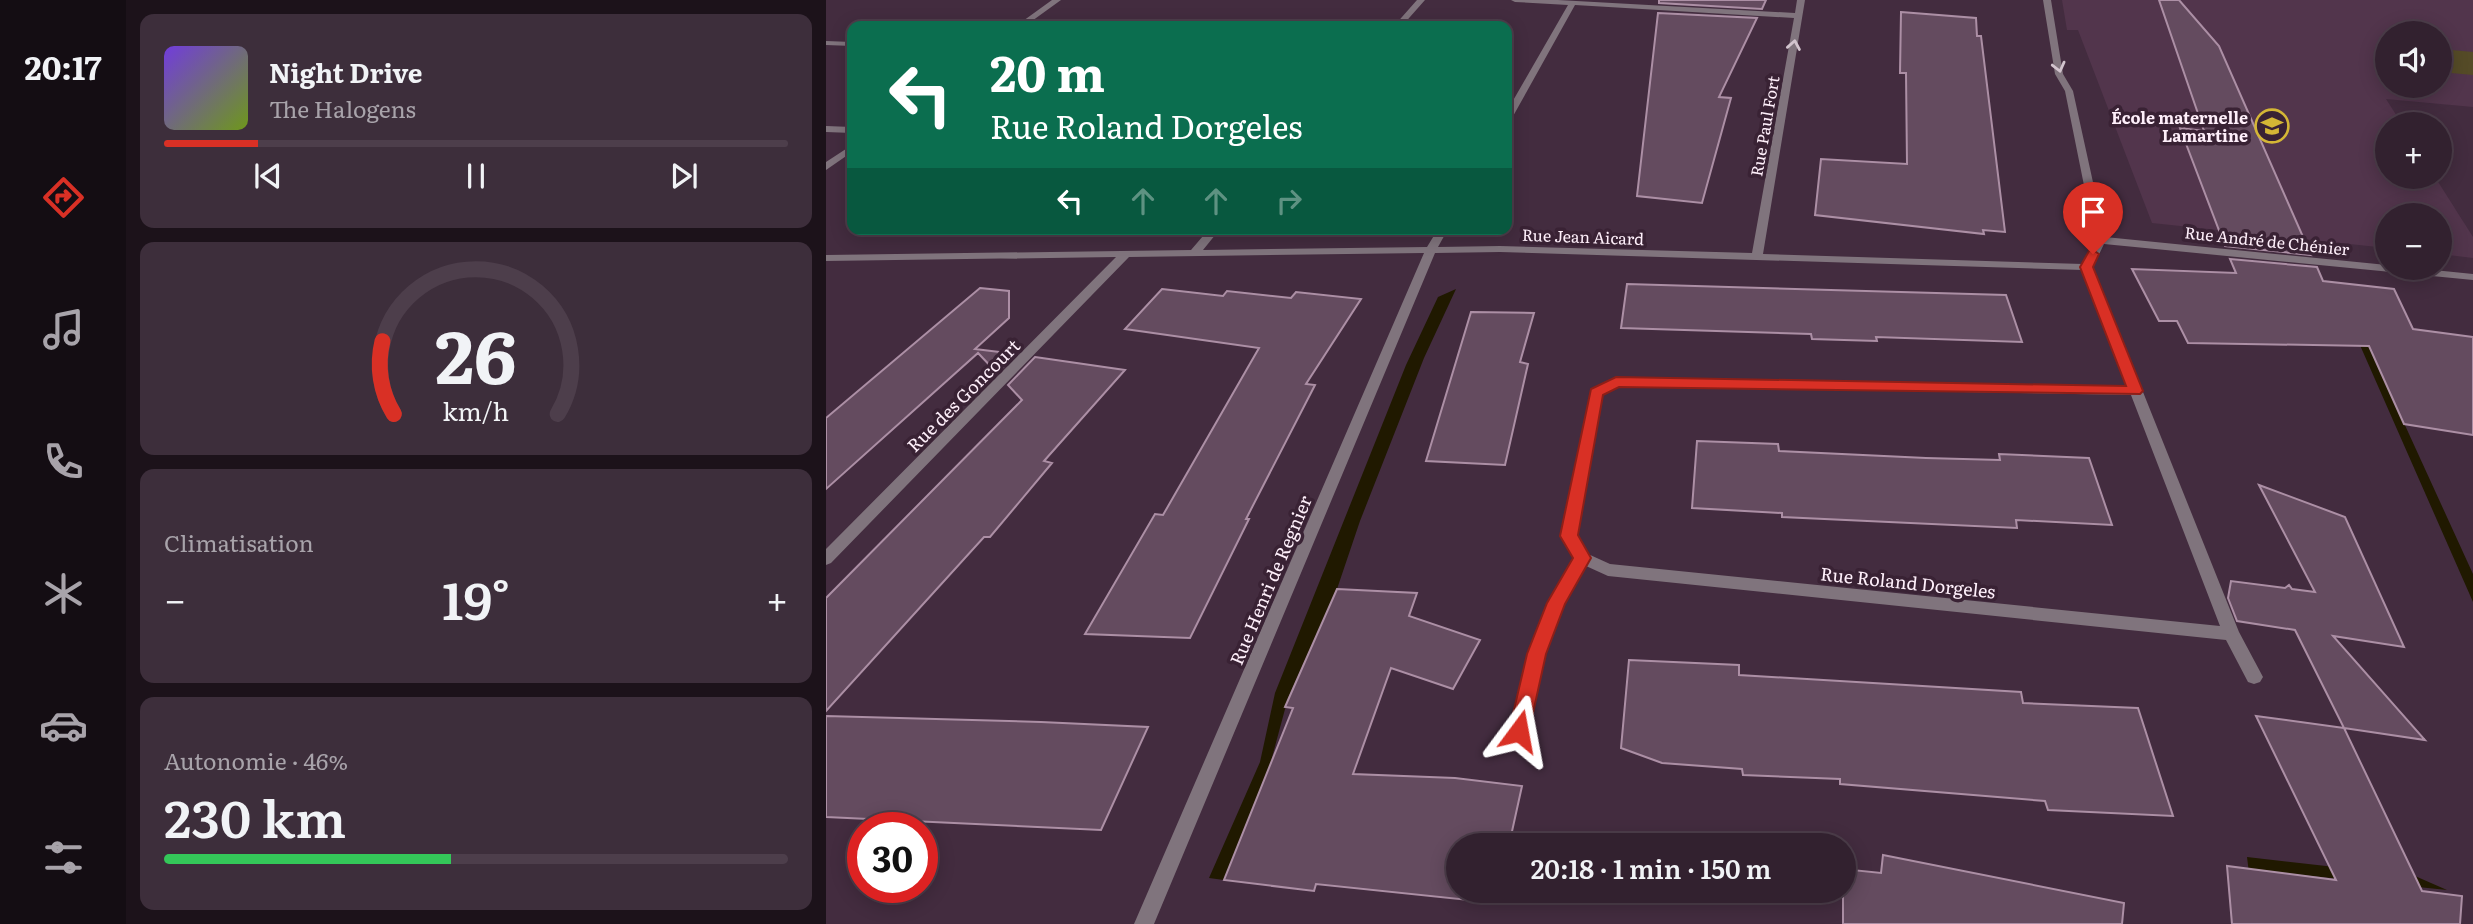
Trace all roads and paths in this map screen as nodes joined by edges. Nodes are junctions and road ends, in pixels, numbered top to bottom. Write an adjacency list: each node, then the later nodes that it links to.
1 (1057, 0): 8 (street)
2 (1422, 0): 9 (street)
3 (1515, 0): 6 (street)
4 (1801, 0): 7 (street, Rue Paul Fort)
5 (2047, 0): 19 (street, one-way to 19)
6 (1573, 3): 7 (street); 12 (street)
7 (1799, 16): 23 (street, Rue Paul Fort, one-way to 7)
8 (1027, 21)
9 (1403, 21)
10 (826, 43): 11 (street)
11 (847, 44)
12 (1512, 109)
13 (826, 129): 14 (street)
14 (847, 130)
15 (847, 152): 16 (street)
16 (826, 167)
17 (1210, 235): 21 (street)
18 (1440, 235): 20 (street, Rue Henri de Regnier)
19 (2099, 240): 25 (street); 26 (street, Rue André de Chénier)
20 (1431, 250): 21 (street, Rue Jean Aicard); 23 (street, Rue Jean Aicard); 33 (street, Rue Henri de Regnier)
21 (1194, 253): 22 (street, Rue Jean Aicard)
22 (1126, 254): 24 (street, Rue Jean Aicard); 29 (street, Rue des Goncourt)
23 (1757, 257): 25 (street, Rue Jean Aicard)
24 (826, 258)
25 (2087, 267): 27 (street)
26 (2473, 277)
27 (2135, 391): 28 (street); 30 (street)
28 (1583, 558): 30 (street, Rue Roland Dorgeles); 32 (street)
29 (826, 559)
30 (2231, 634): 31 (street)
31 (2253, 677)
32 (1519, 731)
33 (1144, 924)

